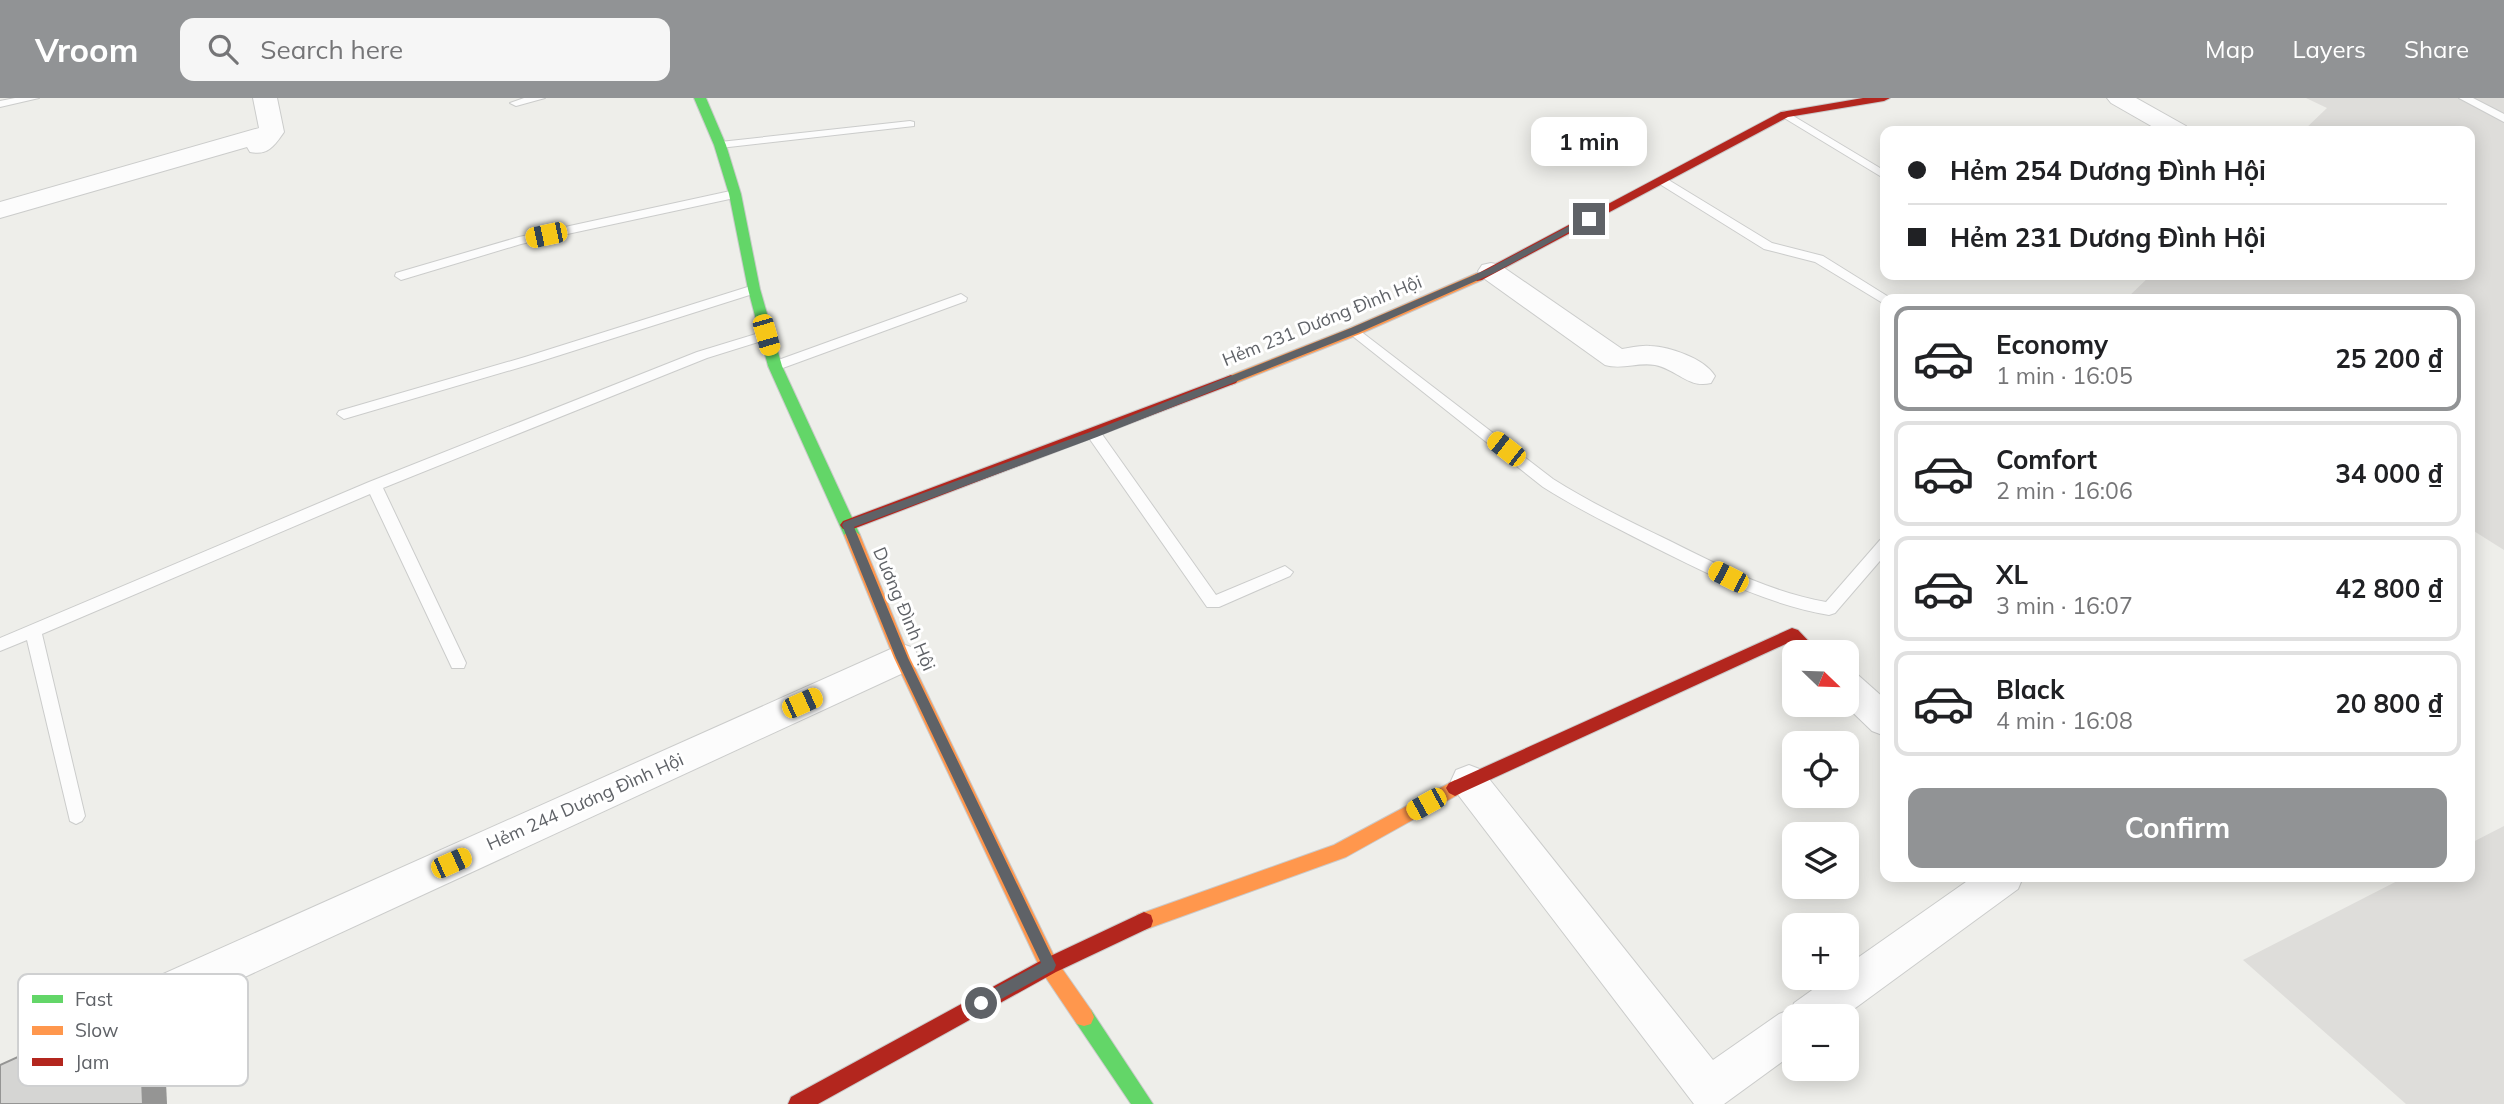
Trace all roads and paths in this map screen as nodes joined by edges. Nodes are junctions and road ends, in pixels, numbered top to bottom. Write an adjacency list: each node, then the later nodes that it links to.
1 (33, 98): 9 (lane)
2 (265, 98): 14 (street)
3 (539, 98): 8 (lane)
4 (701, 98): 15 (street, Dương Đình Hội)
5 (1884, 98): 10 (street, Hẻm 231 Dương Đình Hội)
6 (2119, 98): 13 (street)
7 (2465, 98): 11 (lane)
8 (516, 103)
9 (0, 104)
10 (1789, 113): 17 (lane); 18 (street, Hẻm 231 Dương Đình Hội)
11 (2504, 118)
12 (909, 124): 15 (lane)
13 (2168, 126)
14 (272, 132): 16 (street); 20 (street)
15 (720, 145): 19 (street, Dương Đình Hội)
16 (248, 160)
17 (1880, 173)
18 (1662, 180): 21 (street, Hẻm 231 Dương Đình Hội); 24 (lane)
19 (735, 194): 22 (lane); 23 (street, Dương Đình Hội)
20 (0, 210)
21 (1491, 271): 26 (street, Hẻm 231 Dương Đình Hội); 29 (street)
22 (401, 276)
23 (754, 289): 27 (street, Dương Đình Hội); 30 (lane)
24 (1880, 295)
25 (961, 298): 28 (lane)
26 (1355, 331): 31 (street, Hẻm 231 Dương Đình Hội); 34 (lane)
27 (766, 335): 28 (street, Dương Đình Hội); 32 (lane)
28 (775, 366): 33 (street, Dương Đình Hội)
29 (1701, 376)
30 (344, 414)
31 (1094, 434): 33 (street, Hẻm 231 Dương Đình Hội); 35 (lane)
32 (374, 486): 36 (lane); 40 (lane)
33 (848, 525): 39 (street, Dương Đình Hội)
34 (1880, 550)
35 (1285, 572)
36 (33, 631): 38 (lane); 44 (lane)
37 (1798, 640): 43 (street)
38 (0, 645)
39 (902, 658): 46 (street, Dương Đình Hội); 47 (street, Hẻm 244 Dương Đình Hội)
40 (458, 663)
41 (1859, 697): 42 (street)
42 (1880, 716)
43 (1469, 780): 46 (street); 49 (street)
44 (76, 816)
45 (1997, 882): 48 (street)
46 (1049, 965): 50 (street); 51 (street, Dương Đình Hội)
47 (206, 974)
48 (1827, 1004)
49 (1782, 1037)
50 (798, 1104)
51 (1143, 1104)

